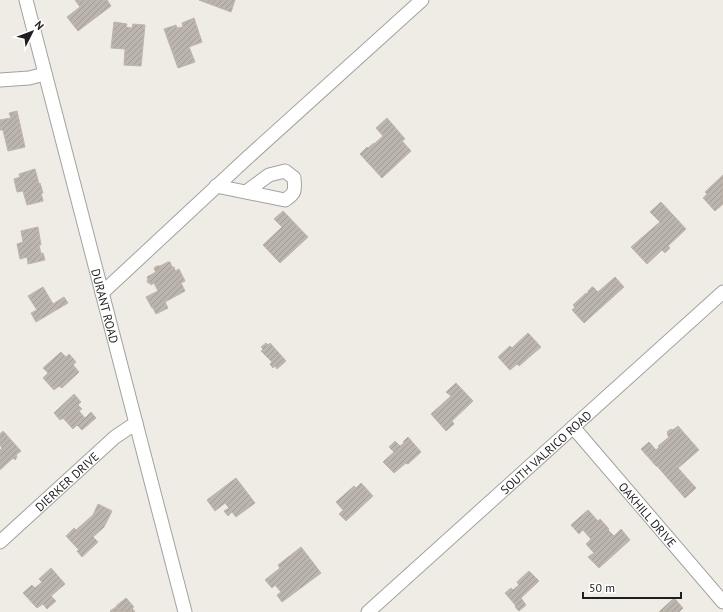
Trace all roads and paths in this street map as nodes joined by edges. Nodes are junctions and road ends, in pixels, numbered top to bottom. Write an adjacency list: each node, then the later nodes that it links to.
1 (26, 0): 3 (street, DURANT ROAD)
2 (422, 0): 5 (street)
3 (45, 74): 4 (street); 8 (street, DURANT ROAD)
4 (0, 80)
5 (216, 186): 6 (street); 8 (street)
6 (246, 192)
7 (723, 292): 10 (street, SOUTH VALRICO ROAD)
8 (102, 293): 9 (street, DURANT ROAD)
9 (136, 423): 11 (street, DIERKER DRIVE); 13 (street, DURANT ROAD)
10 (573, 427): 12 (street, OAKHILL DRIVE); 14 (street, SOUTH VALRICO ROAD)
11 (0, 542)
12 (723, 602)
13 (185, 612)
14 (368, 612)

